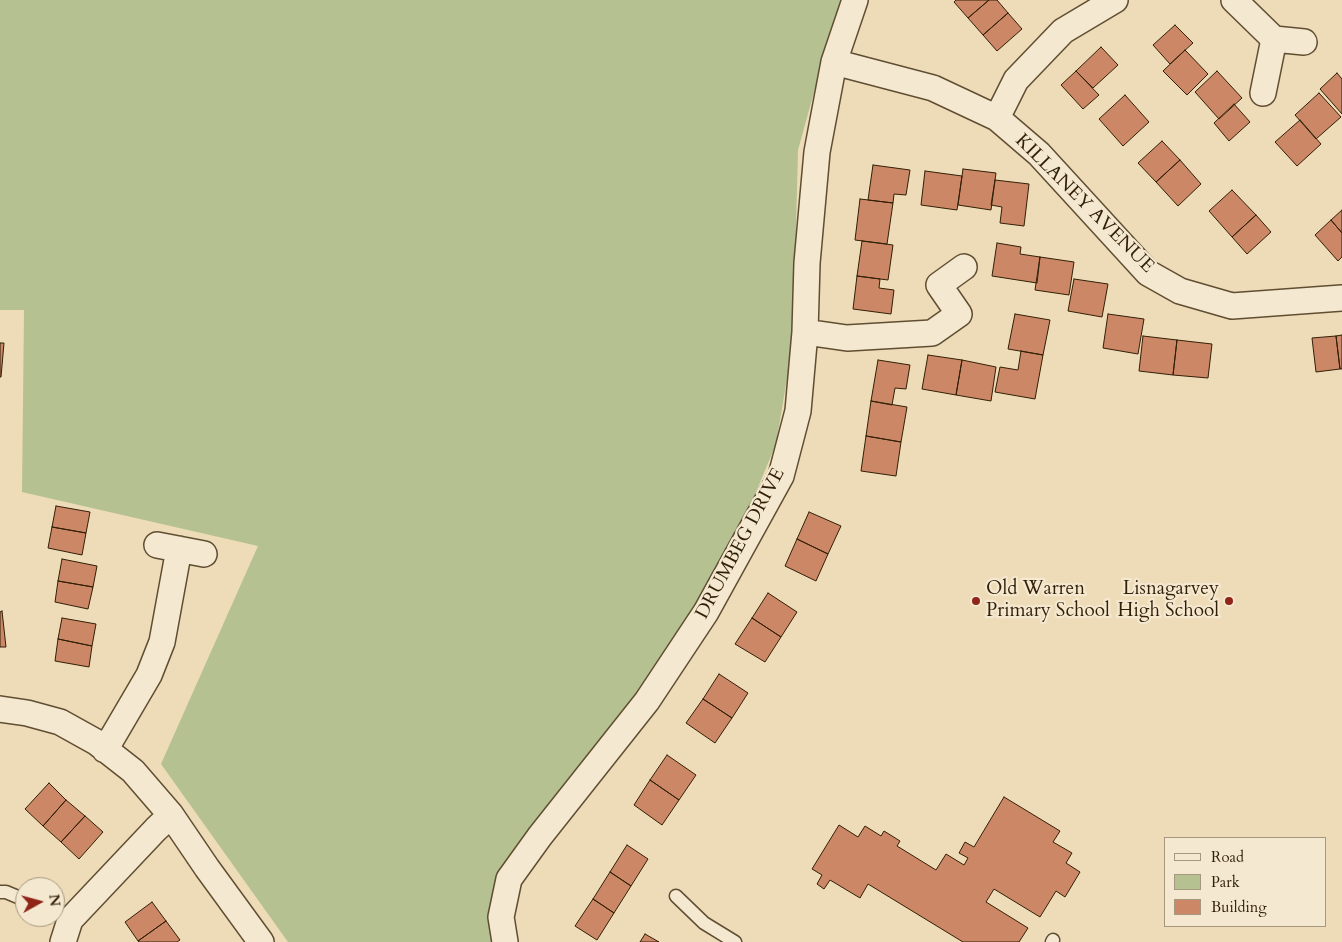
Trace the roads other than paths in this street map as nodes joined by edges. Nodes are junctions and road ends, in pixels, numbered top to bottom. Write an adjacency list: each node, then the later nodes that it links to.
1 (854, 0): 6 (street, DRUMBEG DRIVE)
2 (1115, 0): 8 (street)
3 (1234, 0): 4 (street)
4 (1274, 39): 5 (street); 7 (street)
5 (1304, 42)
6 (834, 62): 8 (street, KILLANEY AVENUE); 11 (street, DRUMBEG DRIVE)
7 (1264, 93)
8 (997, 118): 10 (street, KILLANEY AVENUE)
9 (964, 267): 11 (street)
10 (1342, 298)
11 (805, 332): 21 (street, DRUMBEG DRIVE)
12 (204, 554): 14 (street)
13 (0, 709): 14 (street)
14 (105, 750): 15 (street)
15 (171, 815): 19 (street); 20 (street)
16 (0, 892): 17 (lane)
17 (15, 896)
18 (676, 896): 22 (lane)
19 (65, 926)
20 (261, 942)
21 (505, 942)
22 (736, 942)

